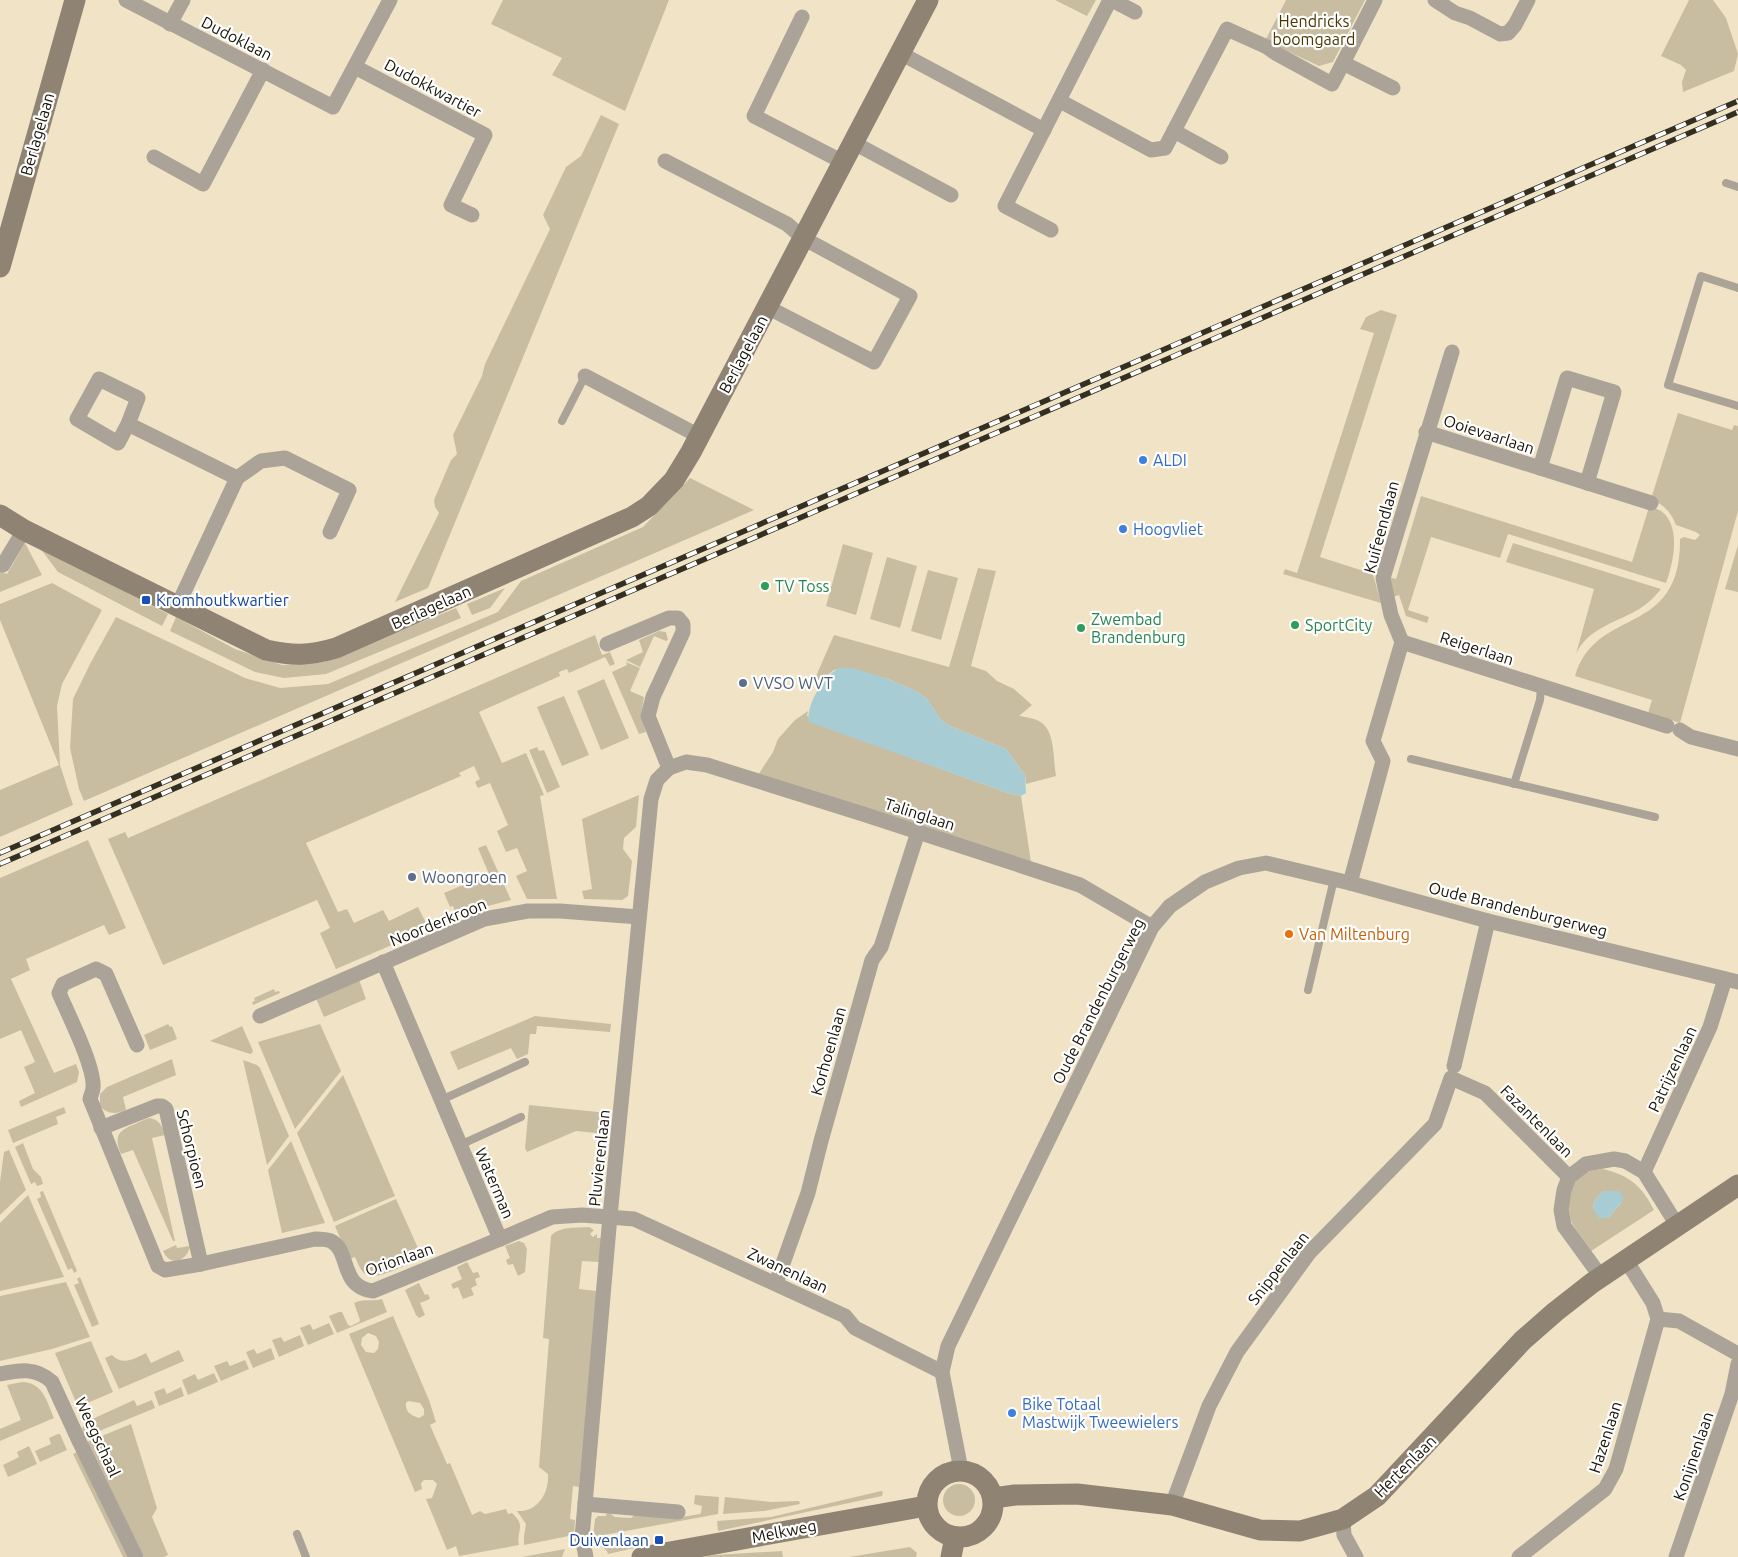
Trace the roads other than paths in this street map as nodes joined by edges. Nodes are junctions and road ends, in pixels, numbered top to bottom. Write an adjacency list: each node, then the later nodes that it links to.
1 (75, 0): 32 (street, Berlagelaan)
2 (126, 0): 12 (street, Dudoklaan)
3 (183, 0): 12 (street)
4 (390, 0): 15 (street)
5 (928, 0): 13 (street, Berlagelaan)
6 (1111, 0): 10 (street); 18 (street)
7 (1375, 0): 14 (street)
8 (1435, 0): 9 (street)
9 (1528, 0)
10 (1135, 12)
11 (802, 17): 25 (street)
12 (170, 24): 16 (street, Dudoklaan)
13 (900, 53): 19 (street); 21 (street, Berlagelaan)
14 (1343, 63): 17 (street); 20 (street)
15 (355, 67): 16 (street, Dudoklaan); 29 (street, Dudokkwartier)
16 (262, 70): 23 (street)
17 (1393, 88)
18 (1060, 101): 19 (street); 20 (street)
19 (1044, 130): 30 (street)
20 (1174, 131): 22 (street)
21 (854, 143): 25 (street, Berlagelaan); 28 (street)
22 (1221, 157)
23 (154, 158)
24 (665, 161): 31 (street)
25 (843, 162): 31 (street, Berlagelaan)
26 (1726, 183): 27 (lane)
27 (1738, 187)
28 (951, 195)
29 (472, 216)
30 (1051, 230)
31 (803, 238): 34 (street, Berlagelaan); 34 (street, Berlagelaan)
32 (0, 267)
33 (1738, 288): 37 (lane)
34 (768, 307): 41 (street, Berlagelaan)
35 (1452, 352): 40 (street, Kuifeendlaan)
36 (585, 376): 38 (lane); 41 (street)
37 (1738, 406)
38 (562, 421)
39 (128, 424): 43 (street)
40 (1426, 432): 42 (street, Ooievaarlaan); 51 (street, Kuifeendlaan)
41 (699, 436): 50 (street, Berlagelaan)
42 (1540, 468): 44 (street, Ooievaarlaan); 44 (street, Ooievaarlaan)
43 (237, 478): 48 (street); 50 (street)
44 (1587, 483): 45 (street, Ooievaarlaan)
45 (1651, 503)
46 (0, 515): 47 (street, Berlagelaan)
47 (24, 530): 49 (street); 50 (street, Berlagelaan)
48 (330, 532)
49 (0, 563)
50 (177, 607)
51 (1402, 642): 53 (street, Reigerlaan); 61 (street)
52 (607, 644): 56 (street)
53 (1541, 687): 54 (street, Reigerlaan); 57 (lane)
54 (1738, 748)
55 (1411, 759): 57 (lane)
56 (669, 768): 59 (street, Talinglaan); 62 (street, Pluvierenlaan)
57 (1514, 784): 58 (lane)
58 (1655, 817)
59 (918, 832): 64 (street, Talinglaan); 85 (street, Korhoenlaan)
60 (1334, 879): 61 (street, Oude Brandenburgerweg); 64 (street, Oude Brandenburgerweg); 67 (lane)
61 (1350, 883): 63 (street, Oude Brandenburgerweg)
62 (639, 917): 65 (street, Noorderkroon); 79 (street, Pluvierenlaan)
63 (1488, 921): 66 (street, Oude Brandenburgerweg); 71 (street, Snippenlaan)
64 (1152, 927): 89 (street, Oude Brandenburgerweg)
65 (383, 962): 68 (street, Noorderkroon); 72 (street, Waterman)
66 (1732, 981): 76 (street, Patrijzenlaan)
67 (1308, 990)
68 (260, 1016)
69 (137, 1045): 74 (street)
70 (525, 1062): 72 (lane)
71 (1452, 1072): 77 (street, Fazantenlaan); 94 (street, Snippenlaan)
72 (441, 1100): 75 (street, Waterman)
73 (521, 1117): 75 (lane, Waterman)
74 (102, 1128): 83 (street); 83 (street, Schorpioen)
75 (460, 1146): 81 (street, Waterman)
76 (1644, 1172): 77 (street); 80 (street)
77 (1569, 1177): 84 (street)
78 (1738, 1185): 80 (street, Hertenlaan)
79 (610, 1216): 81 (street, Waterman); 85 (street, Zwanenlaan); 93 (street, Pluvierenlaan)
80 (1676, 1225): 82 (street, Hertenlaan)
81 (500, 1239): 83 (street, Orionlaan)
82 (1626, 1260): 84 (street, Hertenlaan); 86 (street)
83 (201, 1264)
84 (1601, 1277): 97 (street, Hertenlaan)
85 (776, 1283): 89 (street, Zwanenlaan)
86 (1658, 1319): 87 (street); 105 (street, Hazenlaan)
87 (1738, 1354)
88 (1738, 1364): 106 (street, Konijnenlaan)
89 (942, 1372): 91 (street, Oude Brandenburgerweg)
90 (0, 1374): 100 (street, Weegschaal)
91 (961, 1470): 92 (street); 95 (street)
92 (993, 1498): 94 (street, Hertenlaan); 99 (street)
93 (585, 1504): 96 (street); 102 (street, Pluvierenlaan)
94 (1172, 1505): 97 (street, Hertenlaan)
95 (926, 1506): 99 (street); 103 (street, Melkweg)
96 (678, 1512)
97 (1343, 1518): 104 (street)
98 (296, 1534): 101 (lane)
99 (953, 1547)
100 (136, 1557)
101 (306, 1557)
102 (586, 1557)
103 (642, 1557)
104 (1356, 1557)
105 (1519, 1557)
106 (1676, 1557)

